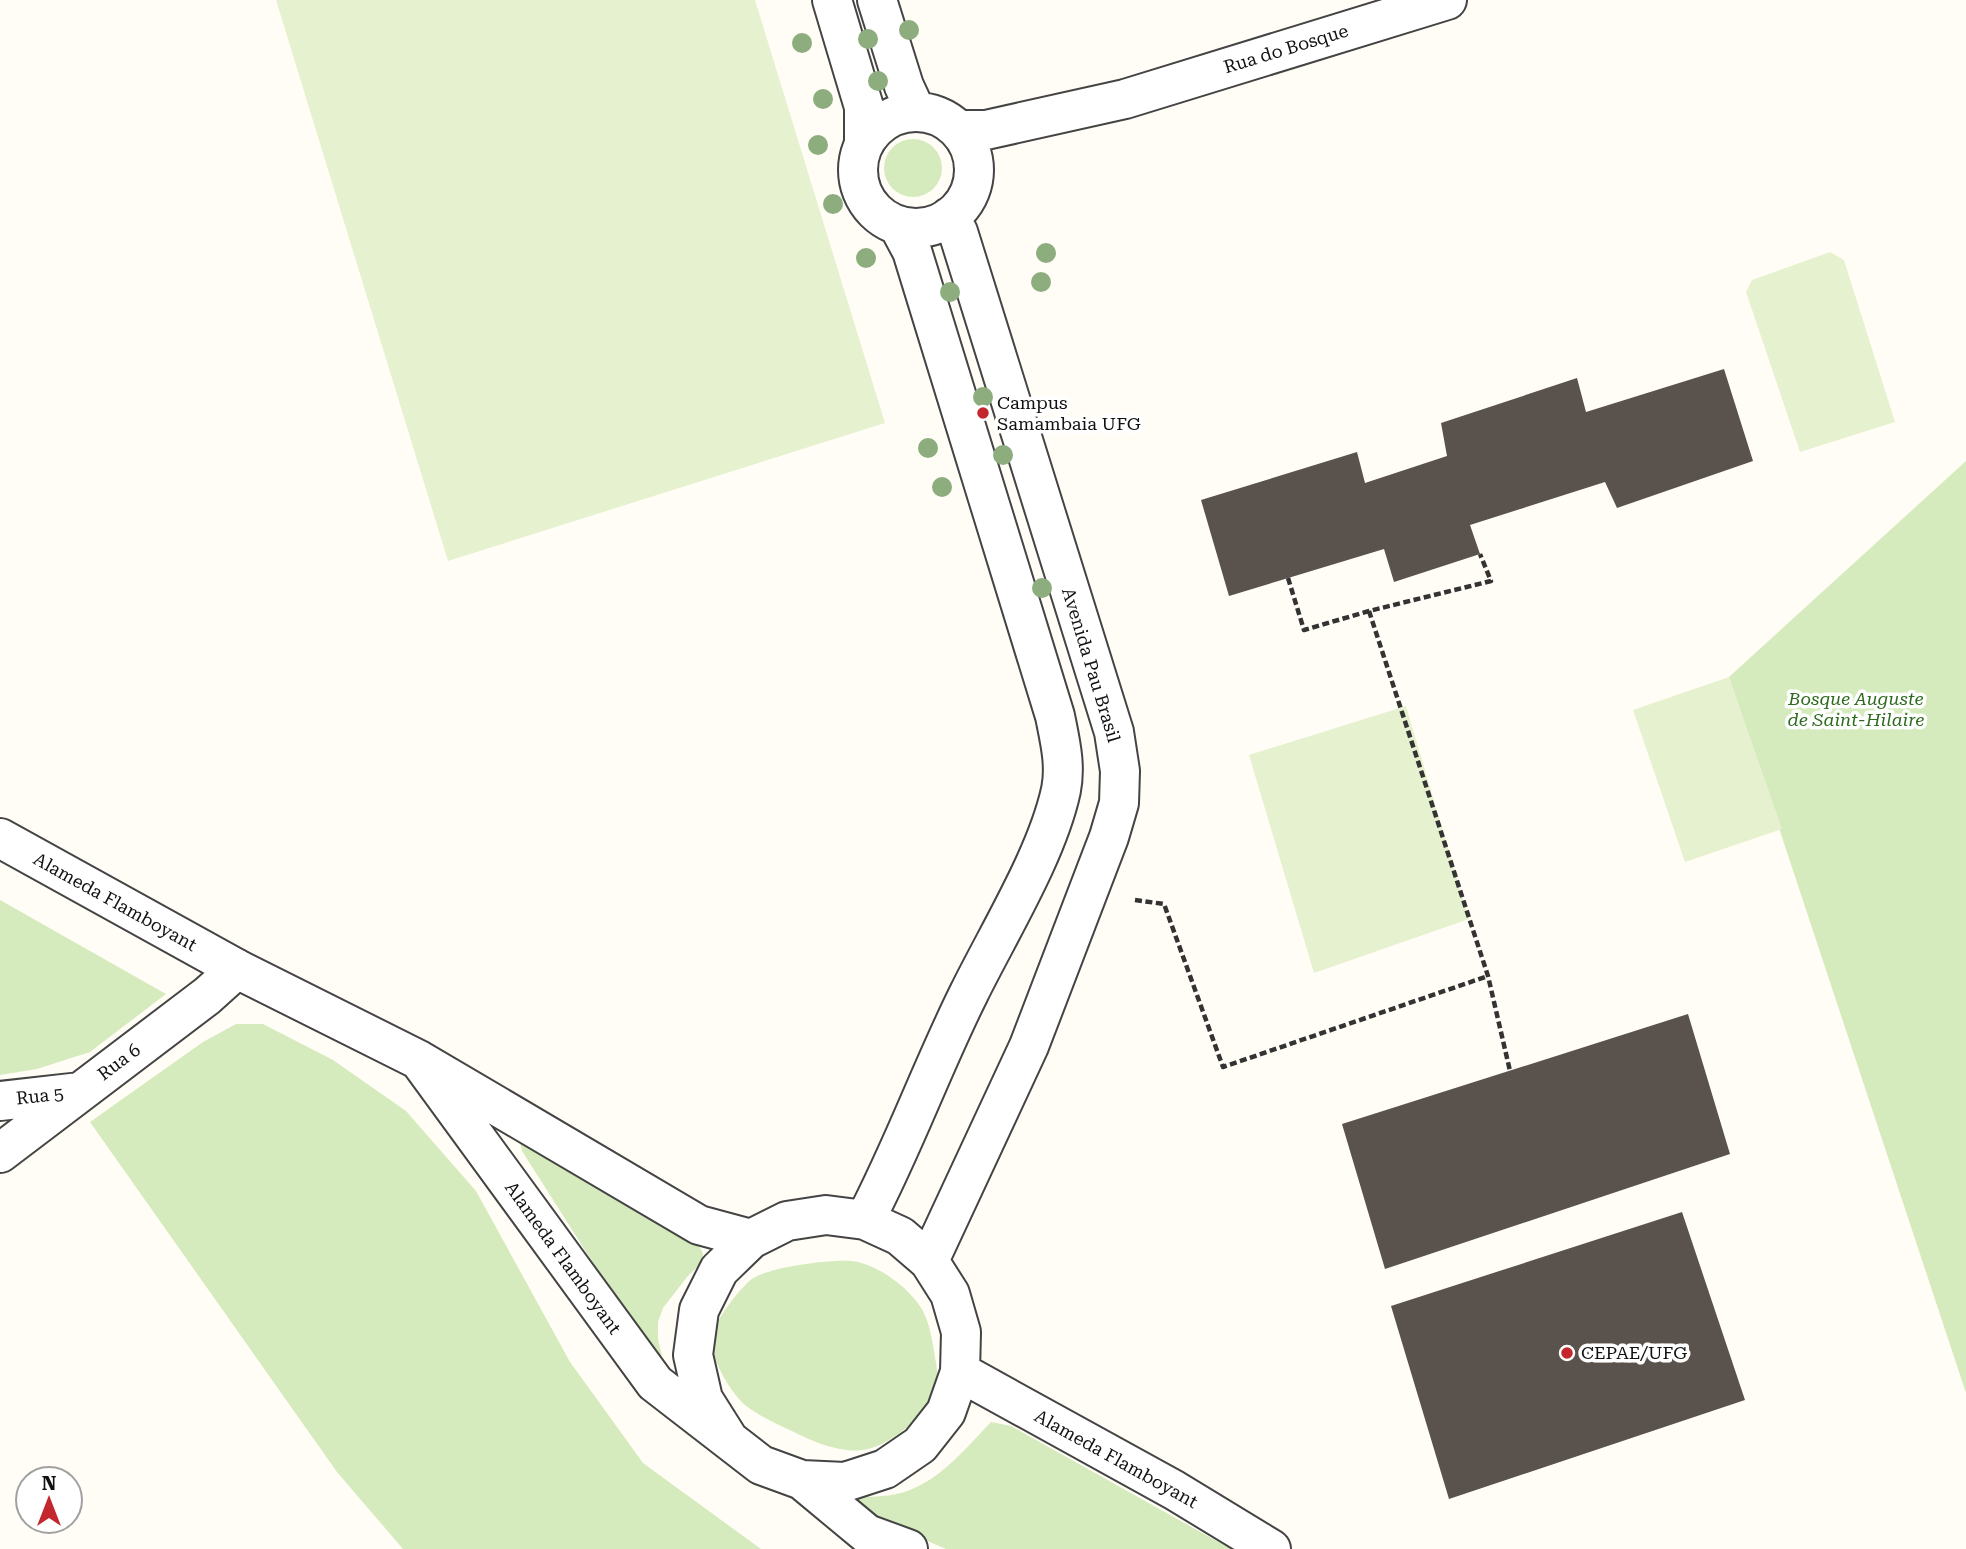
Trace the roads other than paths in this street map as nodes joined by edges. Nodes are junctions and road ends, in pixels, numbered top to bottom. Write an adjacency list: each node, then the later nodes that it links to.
1 (832, 0): 5 (street)
2 (877, 0): 4 (street)
3 (1447, 0): 6 (street, Rua do Bosque)
4 (916, 112): 5 (street); 6 (street)
5 (864, 142): 8 (street)
6 (966, 146): 7 (street)
7 (949, 217): 8 (street); 17 (street, Avenida Pau Brasil)
8 (898, 225): 15 (street)
9 (0, 838): 10 (street, Alameda Flamboyant)
10 (237, 969): 11 (street, Alameda Flamboyant); 12 (street, Rua 6)
11 (419, 1060): 16 (street, Alameda Flamboyant); 19 (street, Alameda Flamboyant)
12 (80, 1093): 13 (street, Rua 5); 14 (street, Rua 6)
13 (0, 1101)
14 (0, 1153)
15 (865, 1220): 16 (street); 17 (street)
16 (751, 1239): 19 (street)
17 (929, 1261): 18 (street)
18 (960, 1372): 20 (street); 22 (street, Alameda Flamboyant)
19 (727, 1437): 20 (street, Alameda Flamboyant)
20 (802, 1480): 21 (street)
21 (908, 1549)
22 (1271, 1549)

